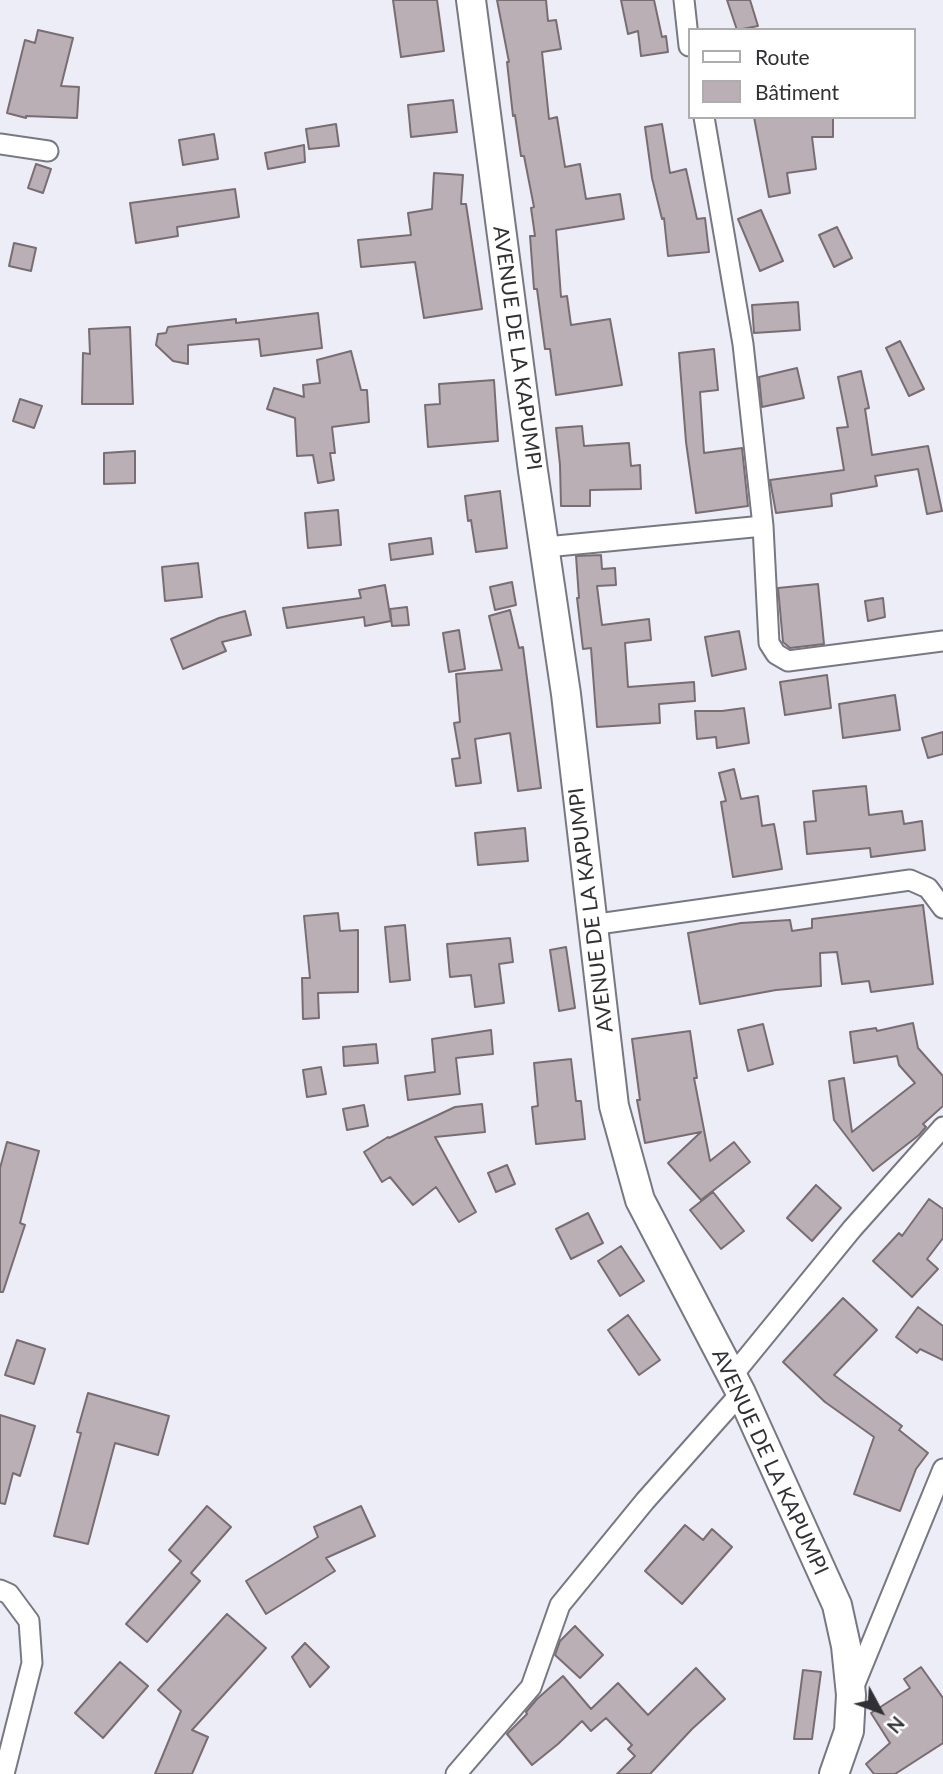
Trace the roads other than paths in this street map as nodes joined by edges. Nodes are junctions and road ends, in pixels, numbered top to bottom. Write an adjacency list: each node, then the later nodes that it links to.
1 (471, 0): 8 (main road, AVENUE DE LA KAPUMPI)
2 (684, 0): 3 (street)
3 (688, 37)
4 (704, 119): 7 (street)
5 (0, 144): 6 (street)
6 (48, 151)
7 (763, 526): 8 (street); 9 (street)
8 (545, 547): 11 (main road, AVENUE DE LA KAPUMPI)
9 (943, 641)
10 (943, 908): 11 (street)
11 (591, 925): 13 (main road, AVENUE DE LA KAPUMPI)
12 (943, 1128): 13 (street)
13 (736, 1384): 16 (main road, AVENUE DE LA KAPUMPI); 18 (street)
14 (943, 1469): 16 (street)
15 (0, 1590): 17 (street)
16 (850, 1695): 19 (main road, AVENUE DE LA KAPUMPI)
17 (4, 1774)
18 (456, 1774)
19 (834, 1774)

